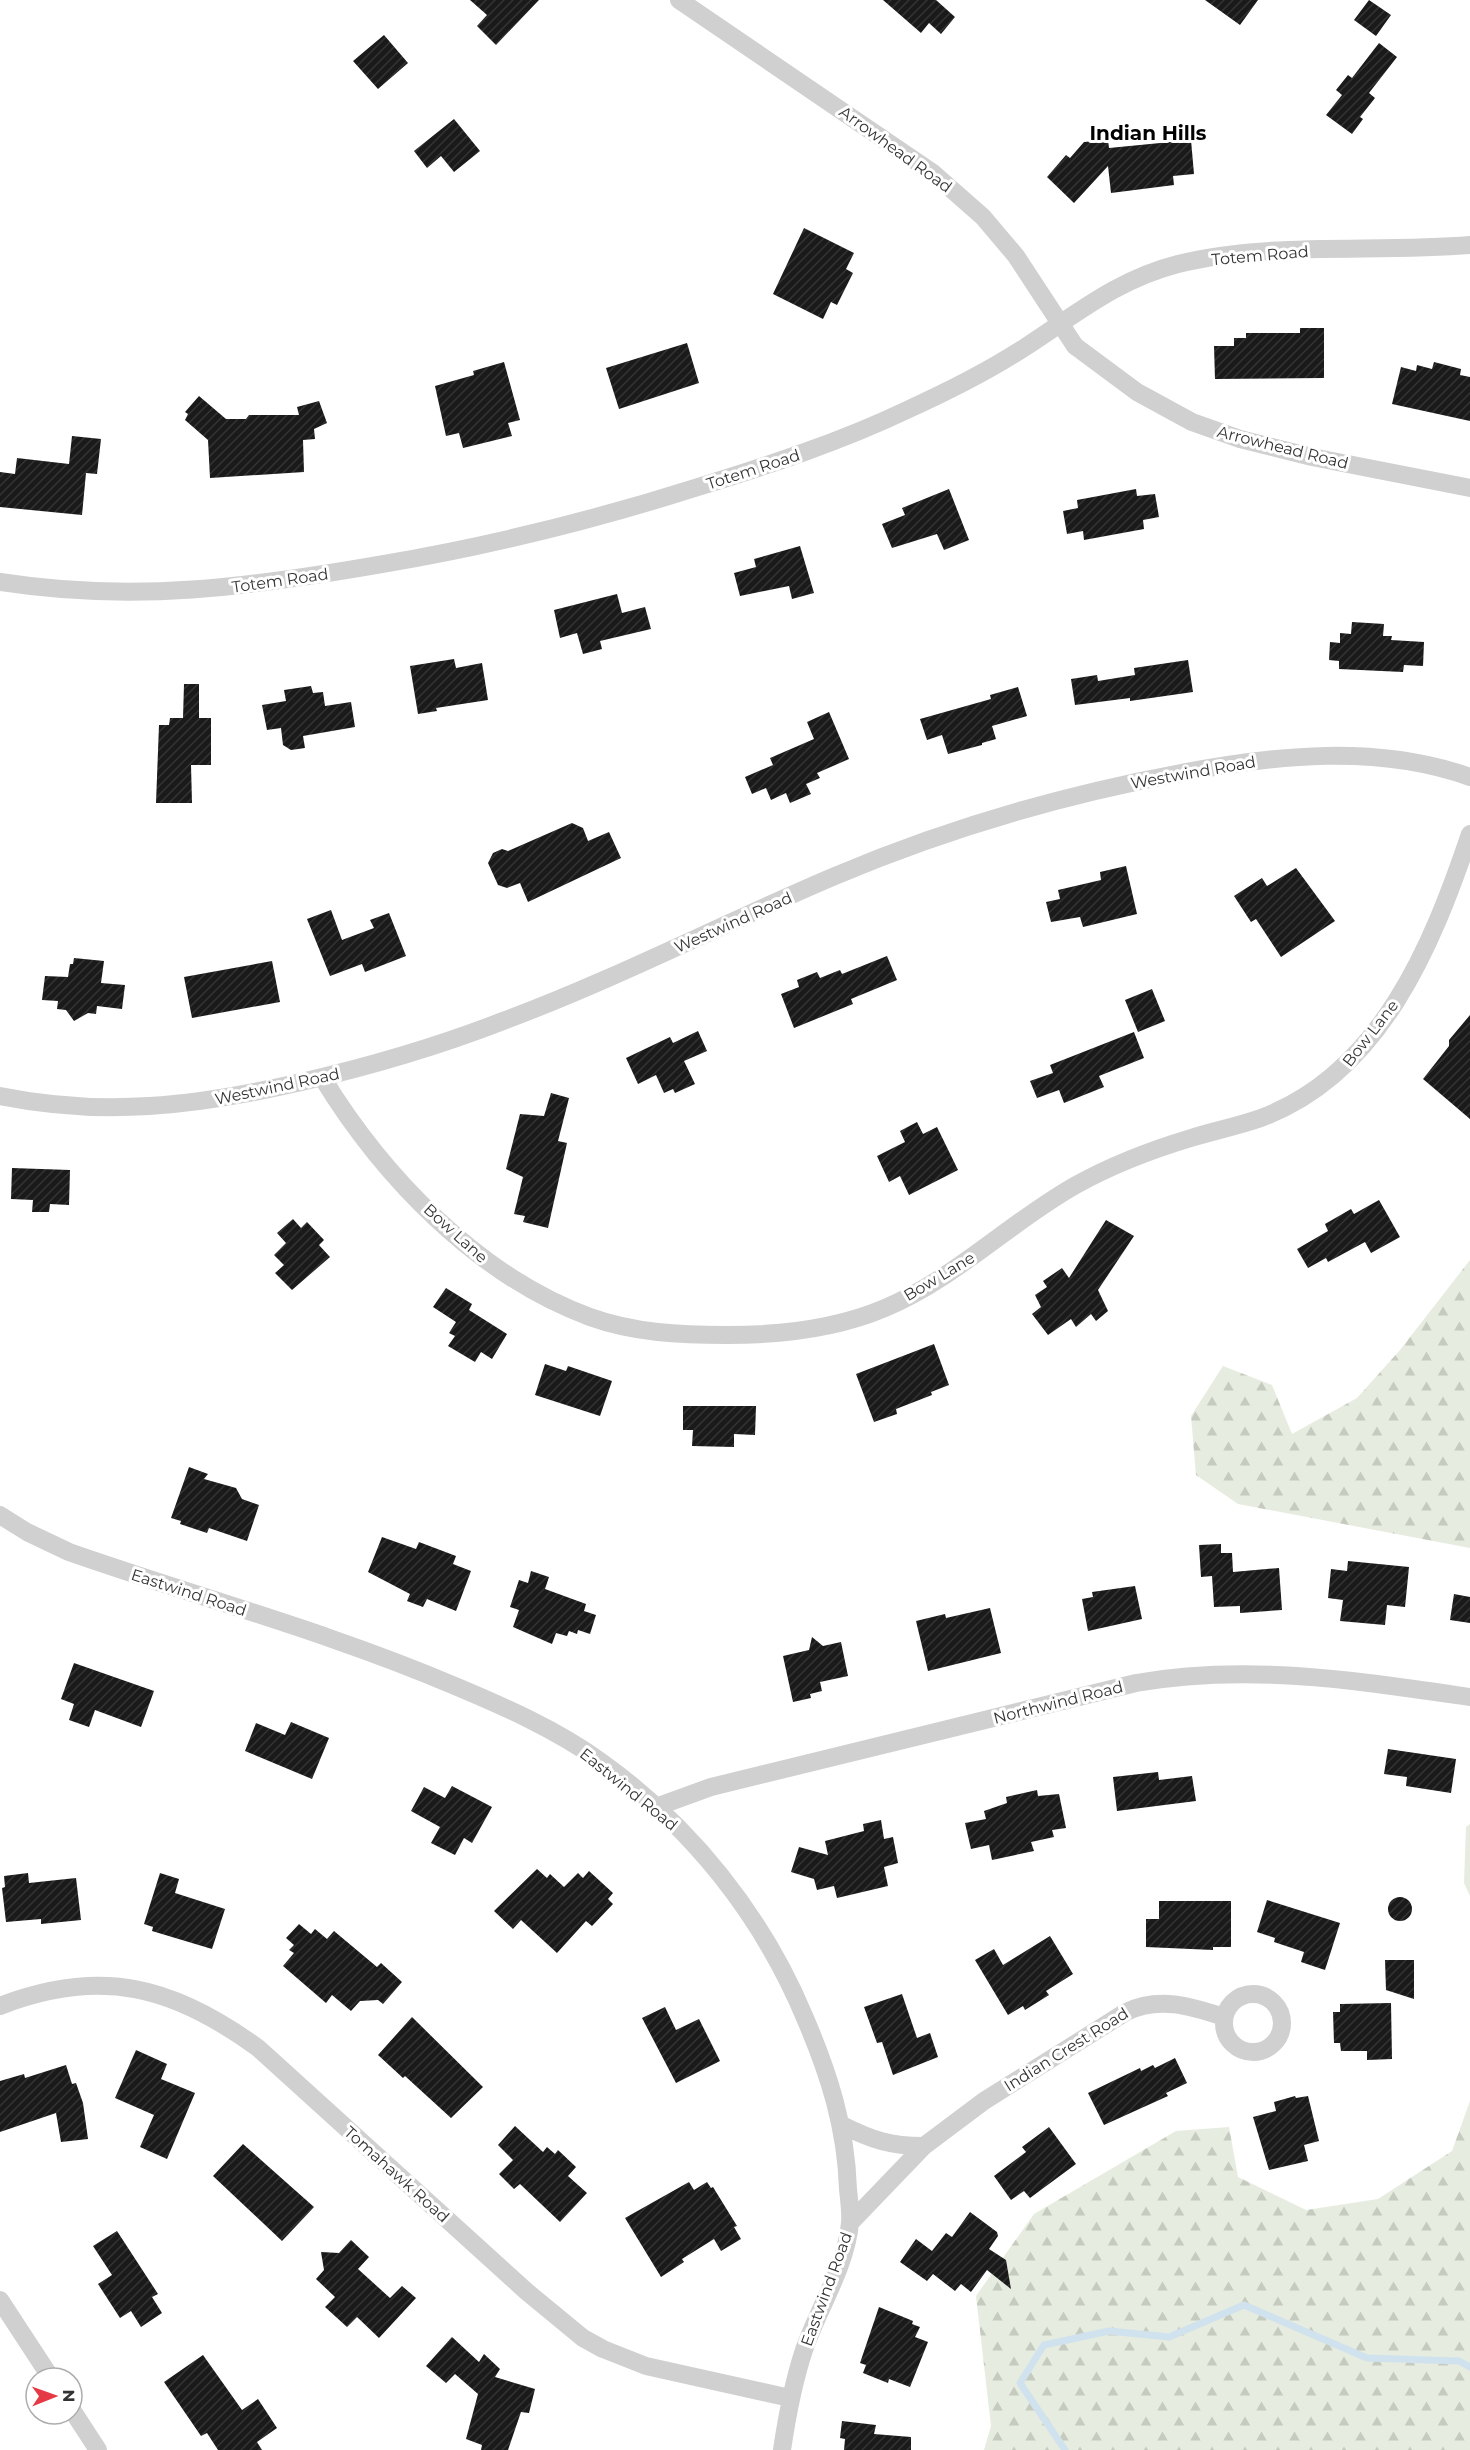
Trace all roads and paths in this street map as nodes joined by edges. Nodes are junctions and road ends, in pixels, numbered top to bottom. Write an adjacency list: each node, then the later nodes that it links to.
1 (679, 0): 3 (street, Arrowhead Road)
2 (1470, 244): 3 (street, Totem Road)
3 (1060, 323): 4 (street, Arrowhead Road); 5 (street, Totem Road)
4 (1470, 488)
5 (0, 582)
6 (1470, 777): 8 (street, Westwind Road)
7 (1470, 834): 8 (street, Bow Lane)
8 (322, 1077): 9 (street, Westwind Road)
9 (0, 1096)
10 (0, 1515): 12 (street, Eastwind Road)
11 (1470, 1697): 12 (street, Northwind Road)
12 (656, 1807): 15 (street, Eastwind Road)
13 (0, 2006): 20 (street, Tomahawk Road)
14 (1224, 2017): 16 (street, Indian Crest Road)
15 (842, 2125): 16 (street); 17 (street, Eastwind Road)
16 (924, 2146): 17 (street, Indian Crest Road)
17 (850, 2223): 20 (street, Eastwind Road)
18 (0, 2300): 19 (street)
19 (43, 2366)
20 (790, 2398): 23 (street, Eastwind Road)
21 (82, 2426): 22 (street)
22 (98, 2450)
23 (782, 2450)

